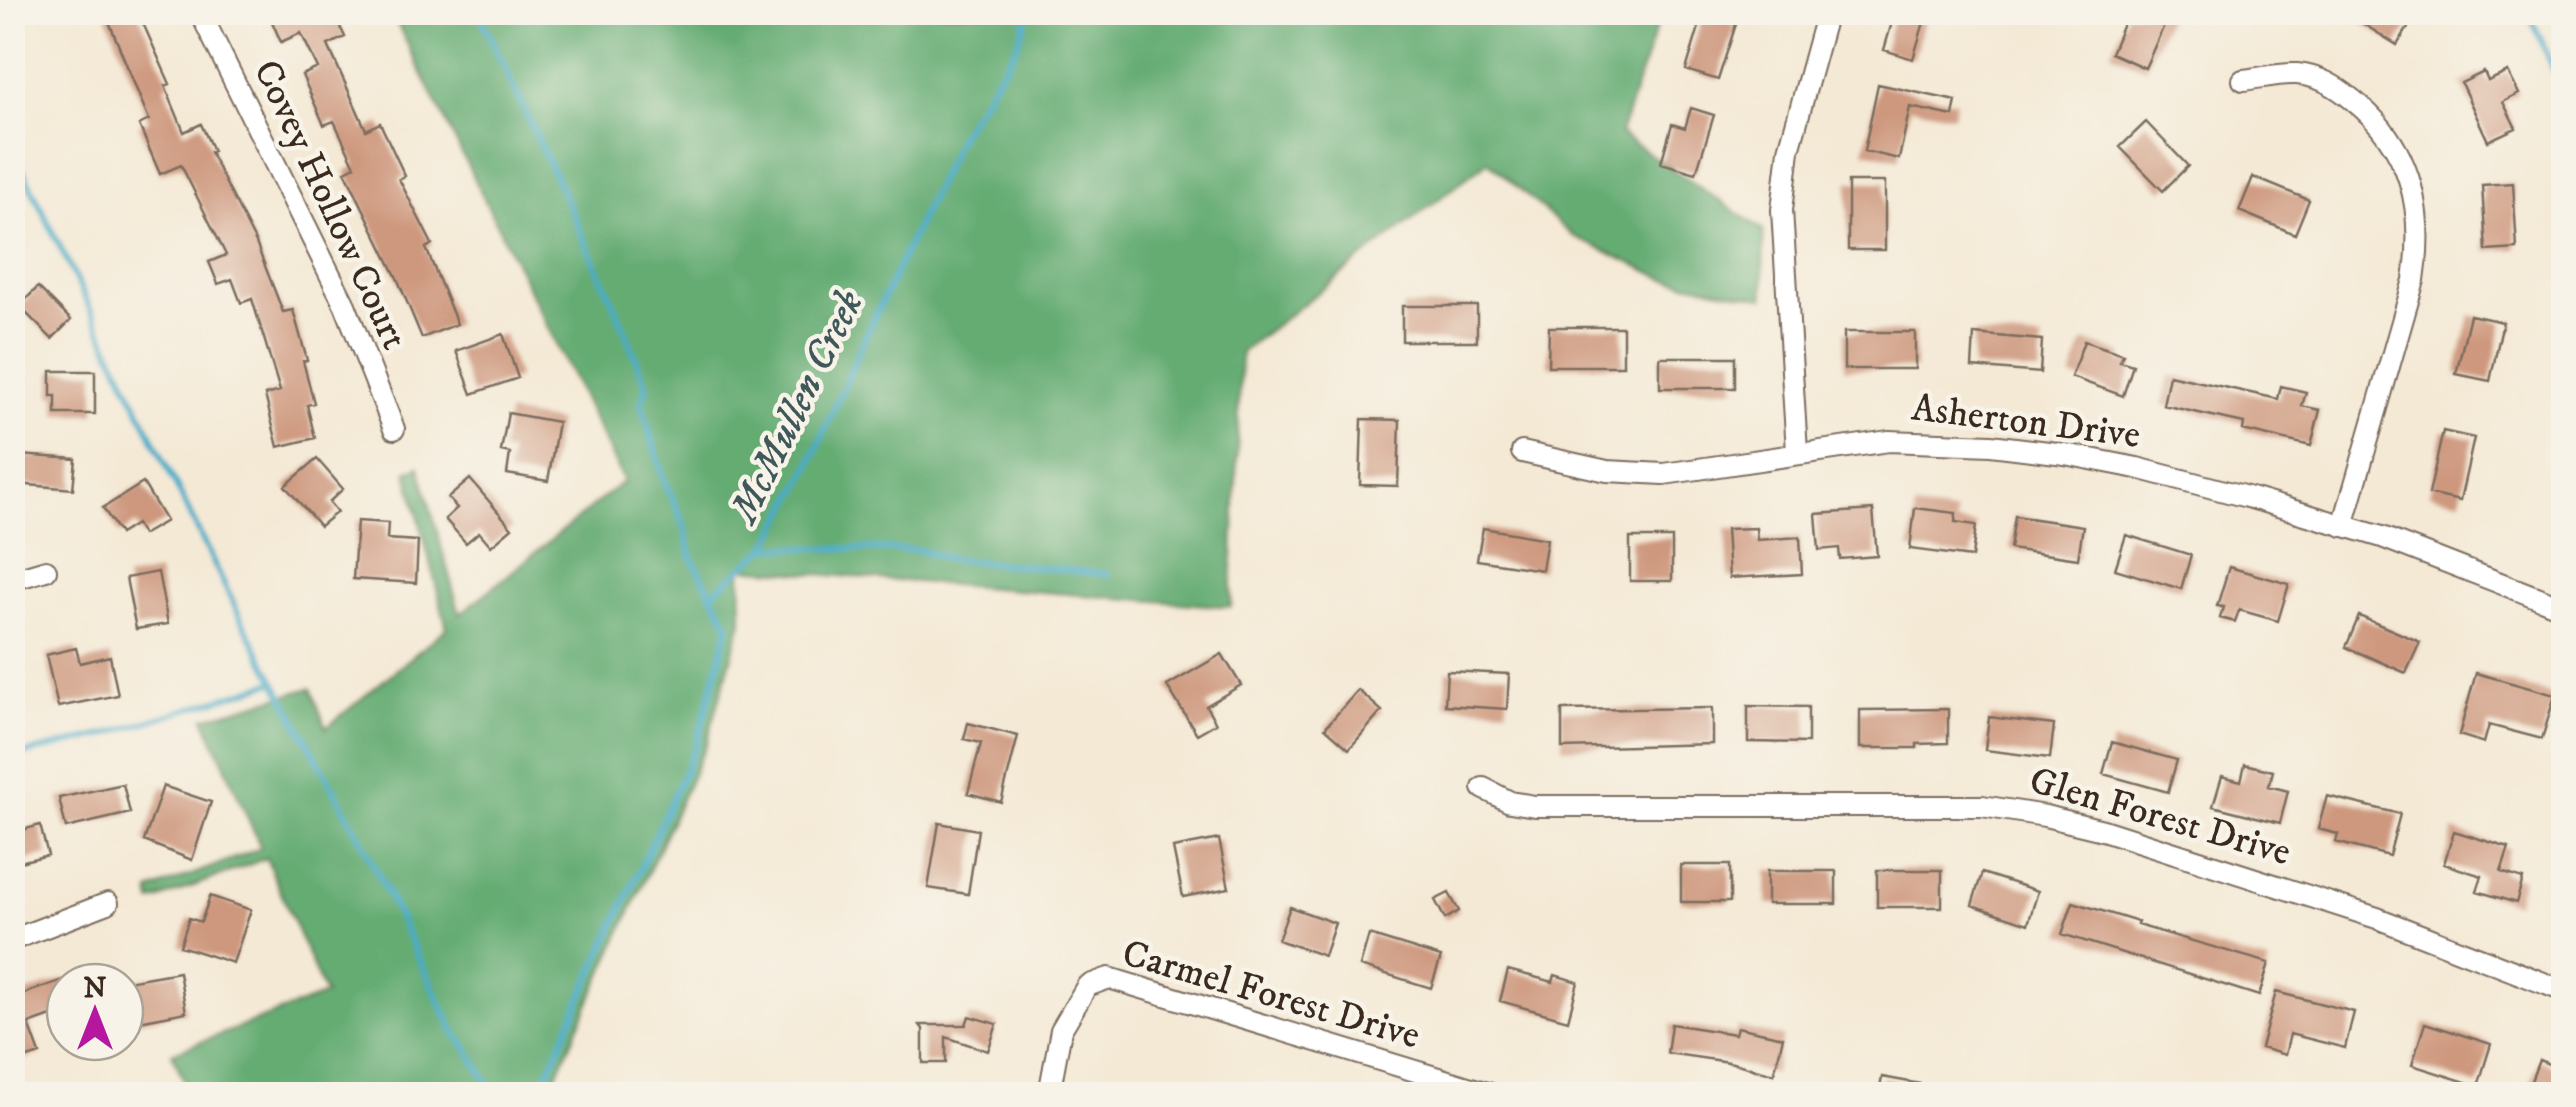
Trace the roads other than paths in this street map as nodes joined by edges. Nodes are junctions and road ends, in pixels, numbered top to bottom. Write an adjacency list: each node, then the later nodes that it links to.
1 (200, 12): 4 (street, Covey Hollow Court)
2 (1828, 12): 6 (street)
3 (2243, 80): 7 (street)
4 (394, 429)
5 (1522, 452): 6 (street, Asherton Drive)
6 (1797, 452): 7 (street, Asherton Drive)
7 (2343, 526): 10 (street, Asherton Drive)
8 (46, 570): 9 (street)
9 (12, 580)
10 (2564, 608)
11 (1483, 788): 14 (street, Glen Forest Drive)
12 (108, 903): 13 (street)
13 (12, 940)
14 (2564, 991)
15 (1049, 1094): 16 (street, Carmel Forest Drive)
16 (1491, 1094)

